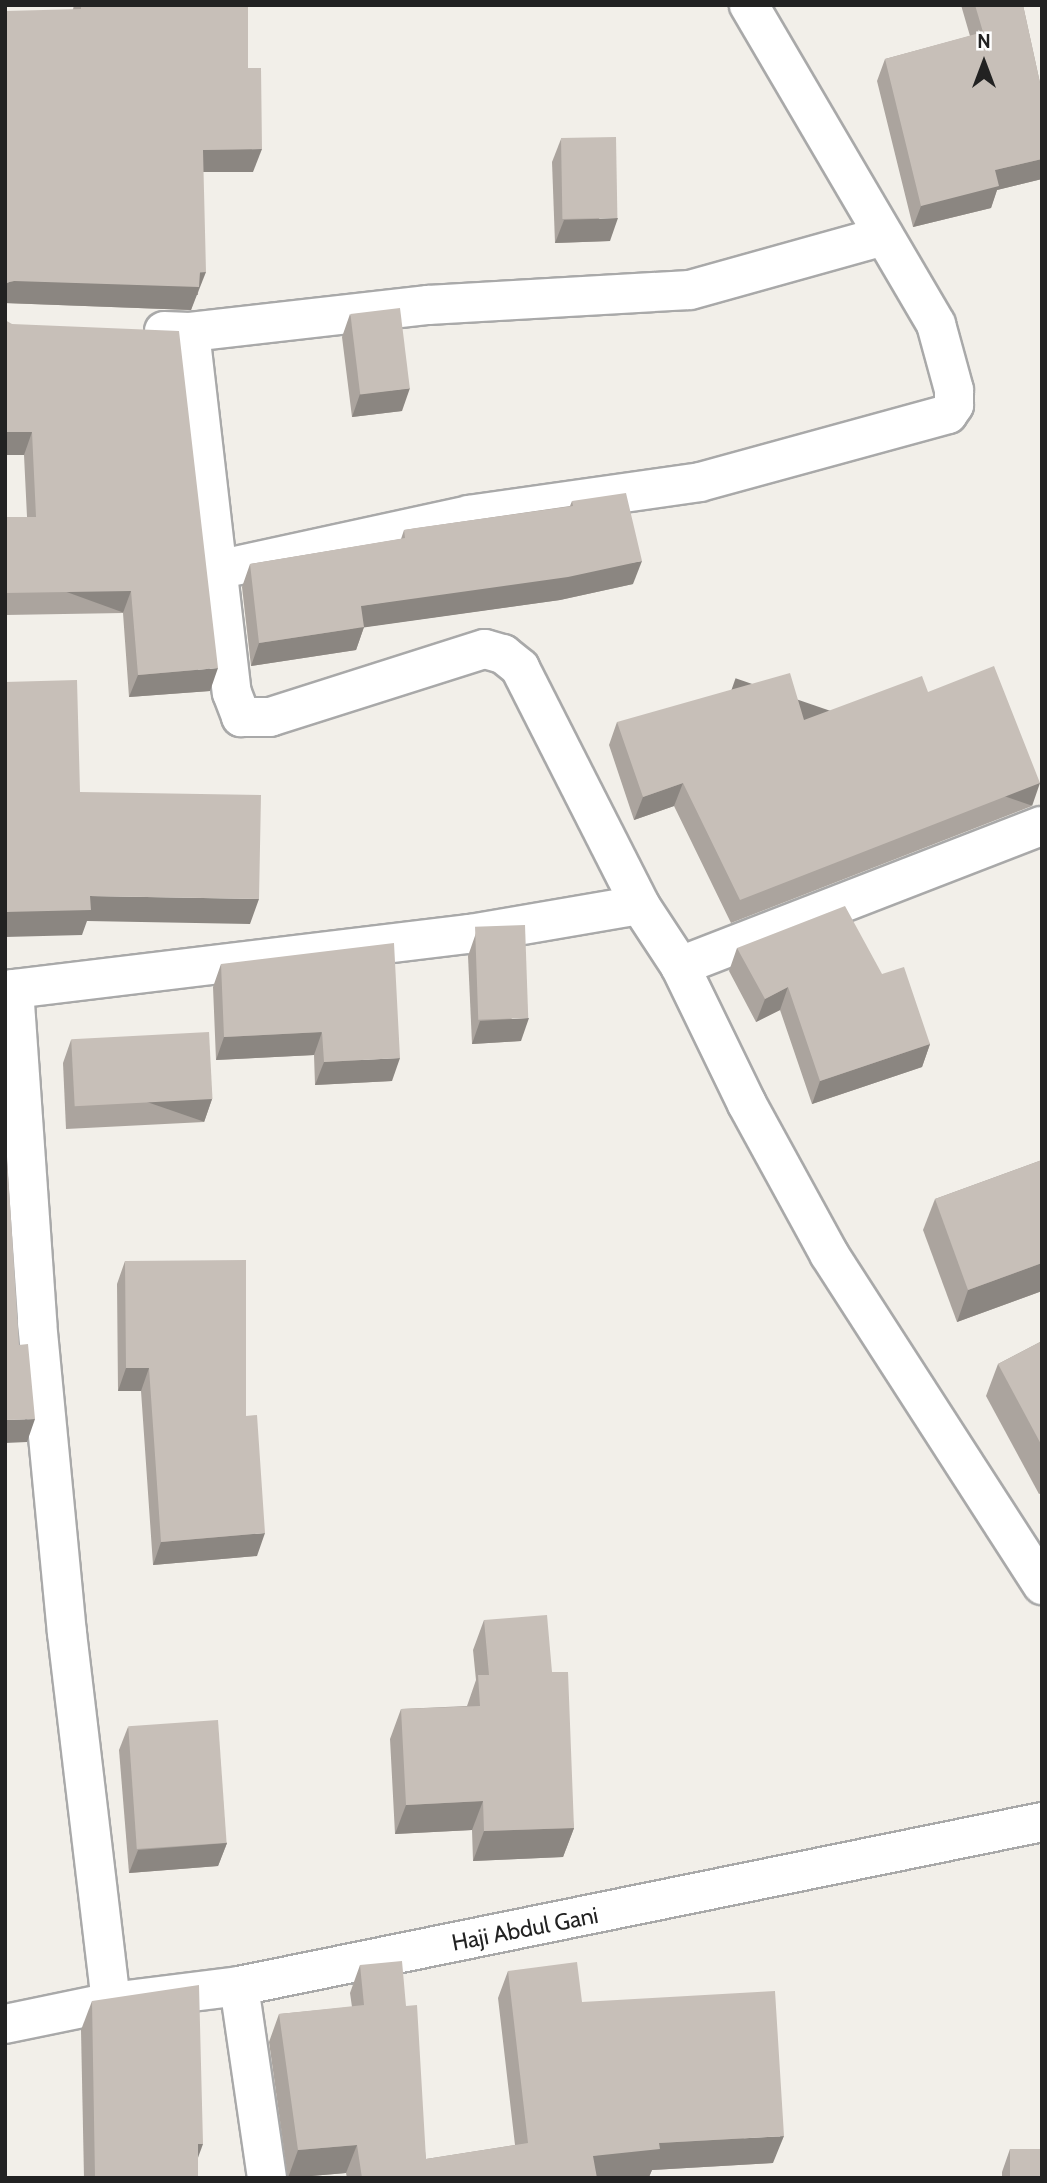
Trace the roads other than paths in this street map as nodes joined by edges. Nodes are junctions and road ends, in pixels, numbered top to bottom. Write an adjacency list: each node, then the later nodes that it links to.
1 (749, 5): 2 (street)
2 (884, 236): 4 (street); 5 (street)
3 (124, 330): 4 (street)
4 (190, 332): 5 (street)
5 (216, 570): 7 (street)
6 (1041, 826): 8 (street)
7 (609, 910): 8 (street); 9 (street)
8 (680, 966): 10 (street)
9 (9, 989): 13 (street)
10 (1042, 1585)
11 (1015, 1828): 12 (street, Haji Abdul Gani)
12 (239, 1986): 13 (street, Haji Abdul Gani); 15 (street)
13 (111, 2002): 14 (street, Haji Abdul Gani)
14 (5, 2024)
15 (267, 2178)

